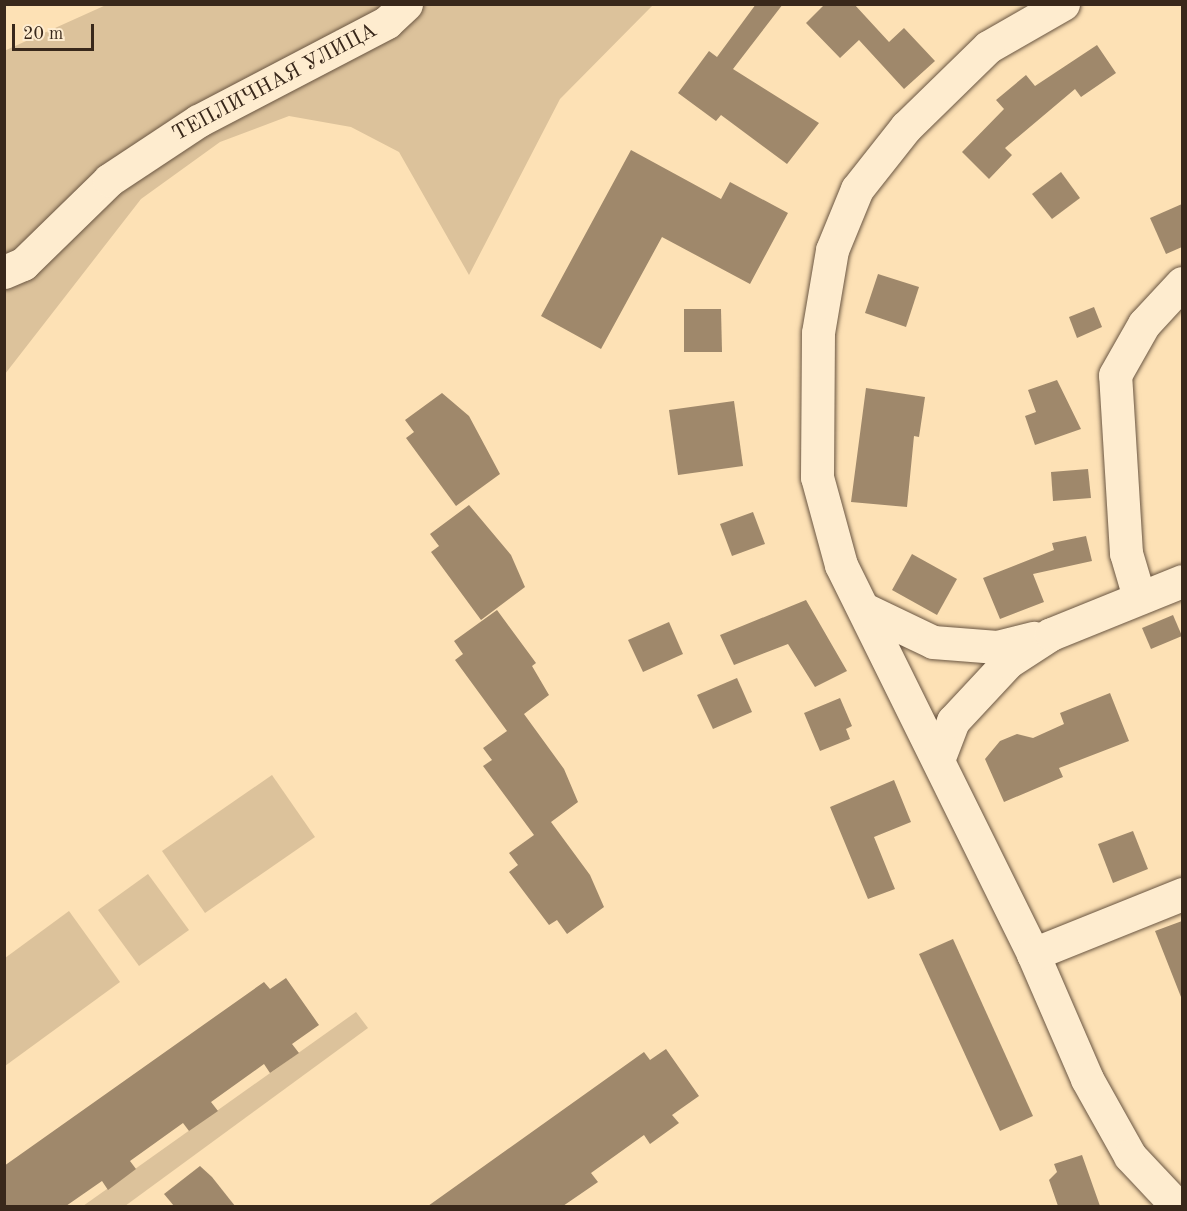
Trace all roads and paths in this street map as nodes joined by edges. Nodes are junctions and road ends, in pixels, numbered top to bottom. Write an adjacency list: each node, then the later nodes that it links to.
1 (406, 4): 3 (street, ТЕПЛИЧНАЯ УЛИЦА)
2 (1064, 4): 7 (street)
3 (4, 272)
4 (1182, 283): 6 (street)
5 (1182, 581): 6 (street)
6 (1139, 597): 8 (street)
7 (866, 610): 8 (street); 9 (street)
8 (1051, 634): 9 (street)
9 (938, 760): 11 (street)
10 (1182, 894): 11 (street)
11 (1033, 954): 12 (street)
12 (1177, 1201)

